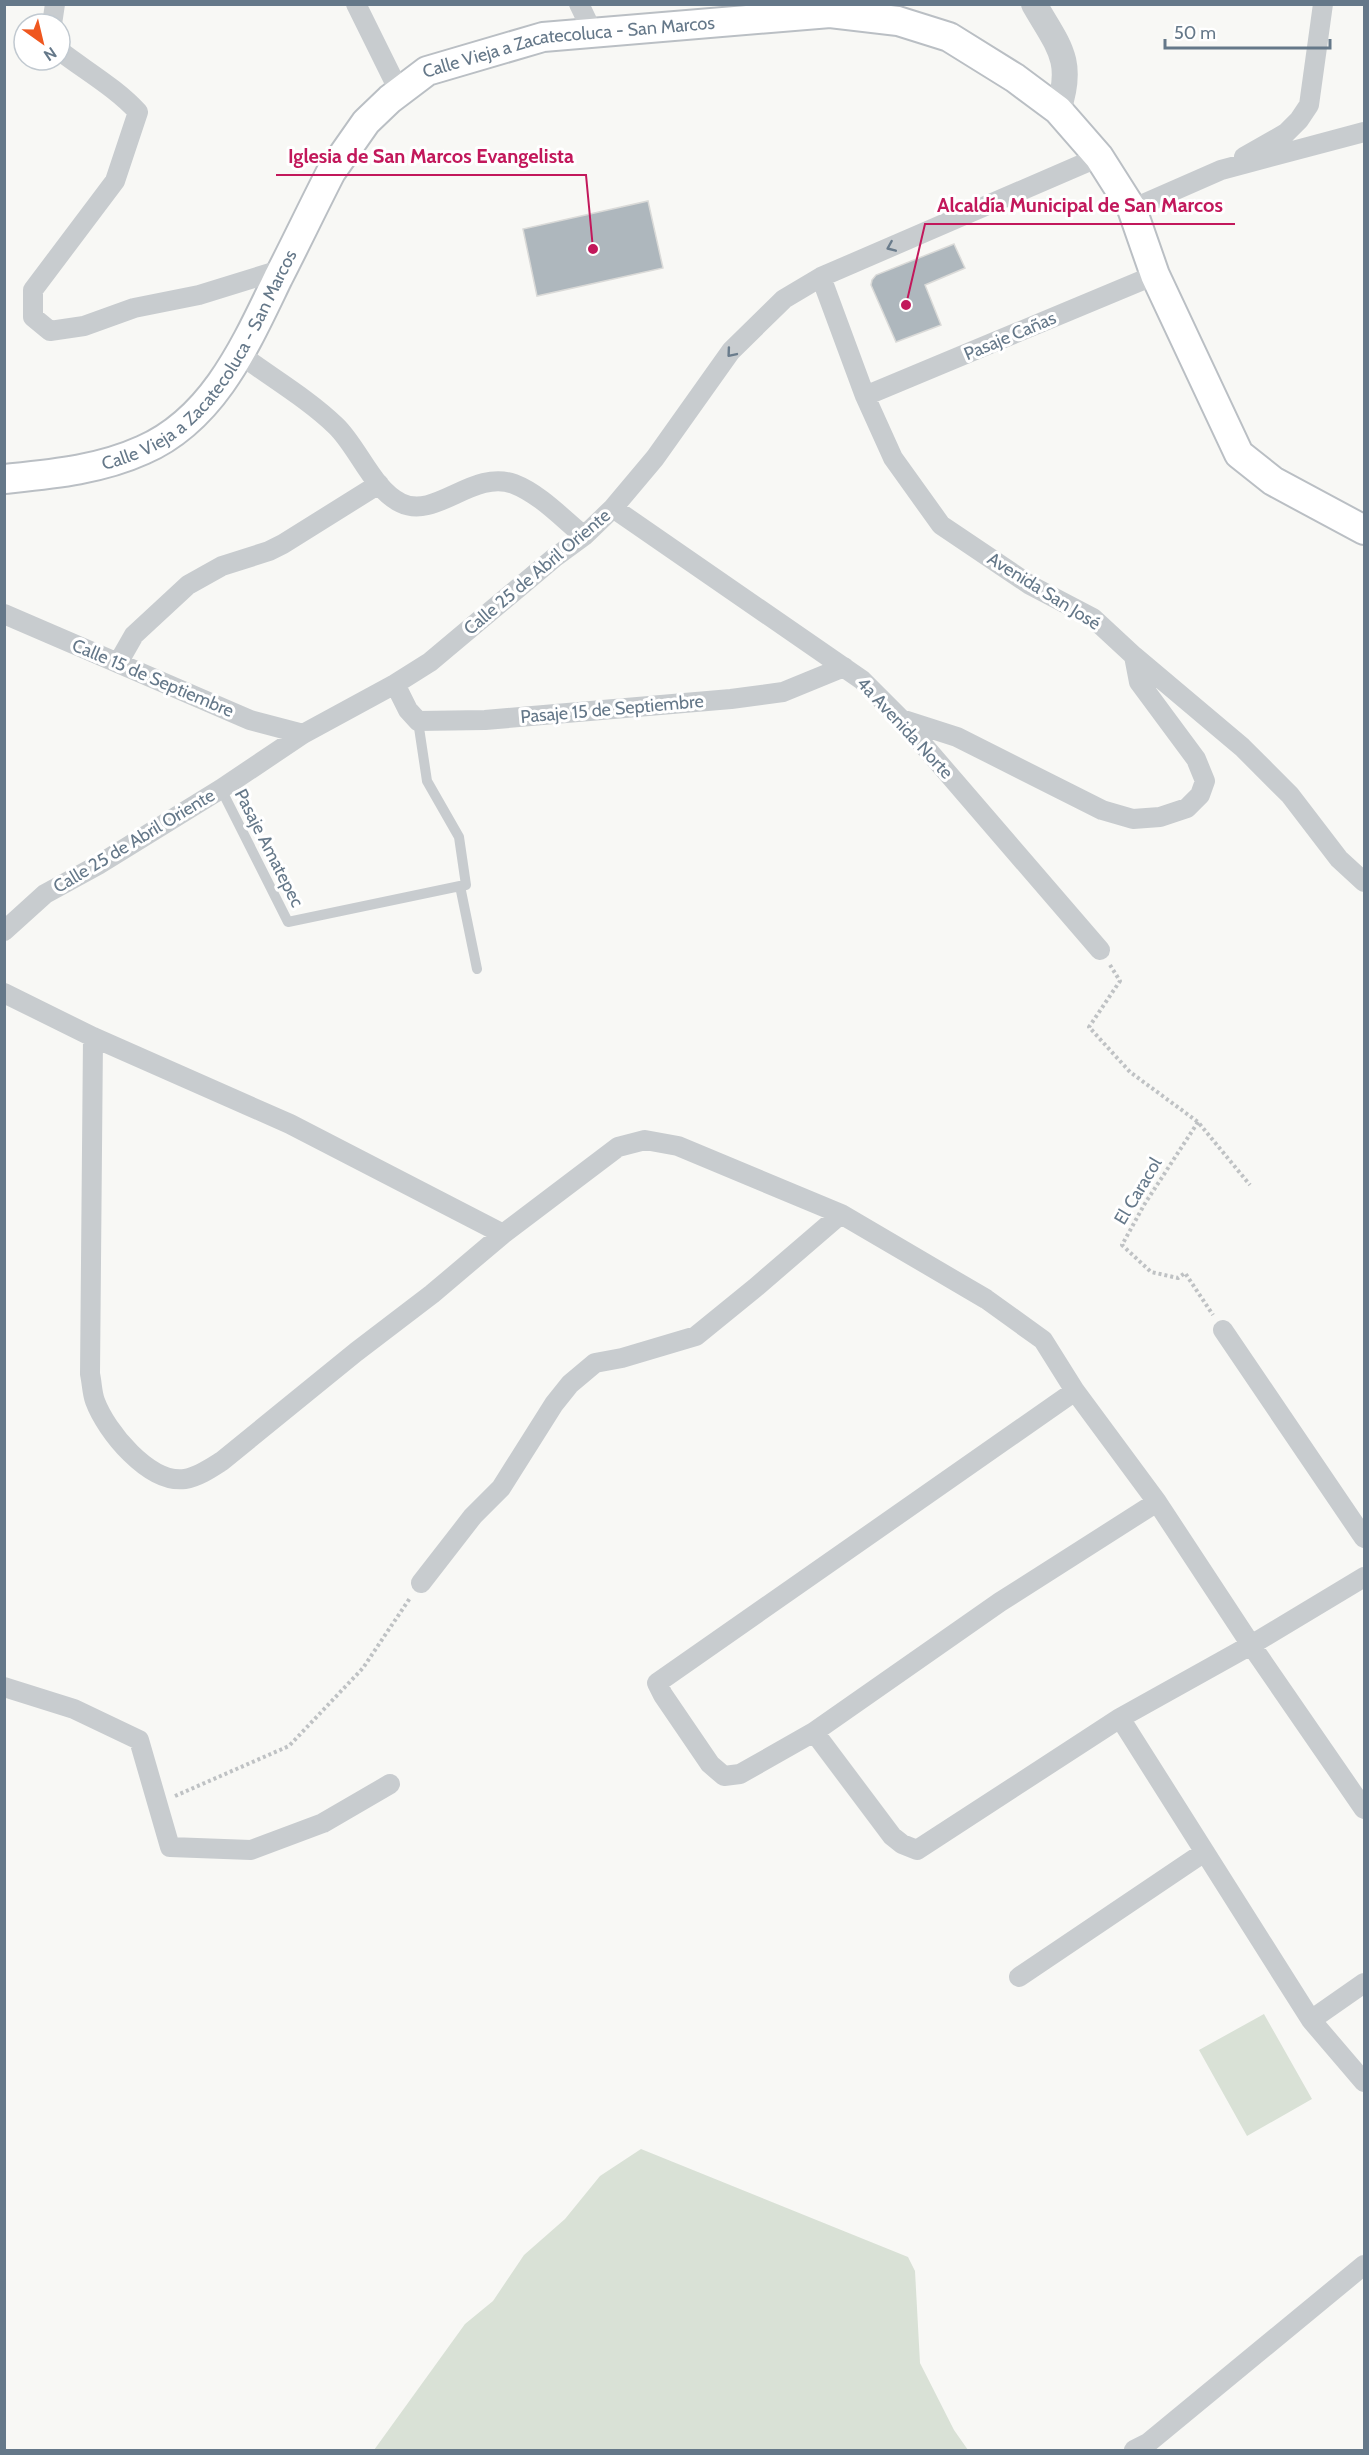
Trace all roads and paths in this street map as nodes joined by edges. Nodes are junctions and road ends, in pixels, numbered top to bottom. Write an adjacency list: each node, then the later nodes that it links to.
1 (356, 4): 7 (street)
2 (579, 4): 5 (street)
3 (1034, 4): 8 (street)
4 (1323, 4): 11 (street)
5 (593, 33): 7 (main road, Calle Vieja a Zacatecoluca - San Marcos); 8 (main road, Calle Vieja a Zacatecoluca - San Marcos)
6 (72, 60): 13 (street)
7 (399, 91): 13 (main road, Calle Vieja a Zacatecoluca - San Marcos)
8 (1058, 110): 10 (main road, Calle Vieja a Zacatecoluca - San Marcos)
9 (1365, 132): 11 (street)
10 (1099, 157): 12 (main road, Calle Vieja a Zacatecoluca - San Marcos); 15 (street, Calle 25 de Abril Oriente, one-way to 15)
11 (1221, 170): 12 (street)
12 (1132, 210): 14 (main road, Calle Vieja a Zacatecoluca - San Marcos)
13 (283, 269): 16 (main road, Calle Vieja a Zacatecoluca - San Marcos)
14 (1155, 276): 17 (street, Pasaje Cañas); 21 (main road, Calle Vieja a Zacatecoluca - San Marcos)
15 (821, 277): 17 (street, Avenida San José); 20 (street, Calle 25 de Abril Oriente, one-way to 20)
16 (241, 355): 18 (main road, Calle Vieja a Zacatecoluca - San Marcos); 19 (street)
17 (865, 396): 24 (street, Avenida San José)
18 (4, 479)
19 (379, 484): 22 (street); 25 (street)
20 (613, 508): 22 (street, Calle 25 de Abril Oriente); 26 (street, 4a Avenida Norte)
21 (1365, 530)
22 (584, 536): 27 (street, Calle 25 de Abril Oriente)
23 (4, 614): 25 (street, Calle 15 de Septiembre)
24 (1134, 656): 28 (street); 32 (street, Avenida San José)
25 (118, 663): 30 (street, Calle 15 de Septiembre)
26 (844, 667): 28 (street, 4a Avenida Norte); 29 (street, Pasaje 15 de Septiembre)
27 (395, 684): 29 (street); 30 (street, Calle 25 de Abril Oriente)
28 (901, 719): 35 (street, 4a Avenida Norte)
29 (418, 721): 33 (lane)
30 (303, 734): 31 (street, Calle 25 de Abril Oriente)
31 (221, 789): 33 (lane, Pasaje Amatepec); 34 (street, Calle 25 de Abril Oriente)
32 (1365, 882)
33 (460, 886): 36 (lane)
34 (4, 932)
35 (1100, 950): 39 (path)
36 (477, 969)
37 (4, 993): 38 (street)
38 (93, 1037): 42 (street); 42 (street)
39 (1198, 1122): 40 (path); 43 (path, El Caracol)
40 (1250, 1185)
41 (841, 1214): 42 (street); 44 (street); 48 (street)
42 (503, 1234)
43 (1223, 1330): 46 (street)
44 (1075, 1391): 45 (street); 52 (street)
45 (1157, 1502): 49 (street); 52 (street)
46 (1365, 1538)
47 (1365, 1577): 49 (street)
48 (421, 1583): 54 (path)
49 (1251, 1645): 51 (street); 55 (street)
50 (4, 1687): 54 (street)
51 (1120, 1718): 52 (street); 56 (street)
52 (814, 1732)
53 (390, 1784): 54 (street)
54 (158, 1804)
55 (1365, 1809)
56 (1203, 1853): 57 (street); 59 (street)
57 (1019, 1977)
58 (1365, 1983): 59 (street)
59 (1311, 2020): 60 (street)
60 (1365, 2082)
61 (1365, 2265): 62 (street)
62 (1134, 2451)

